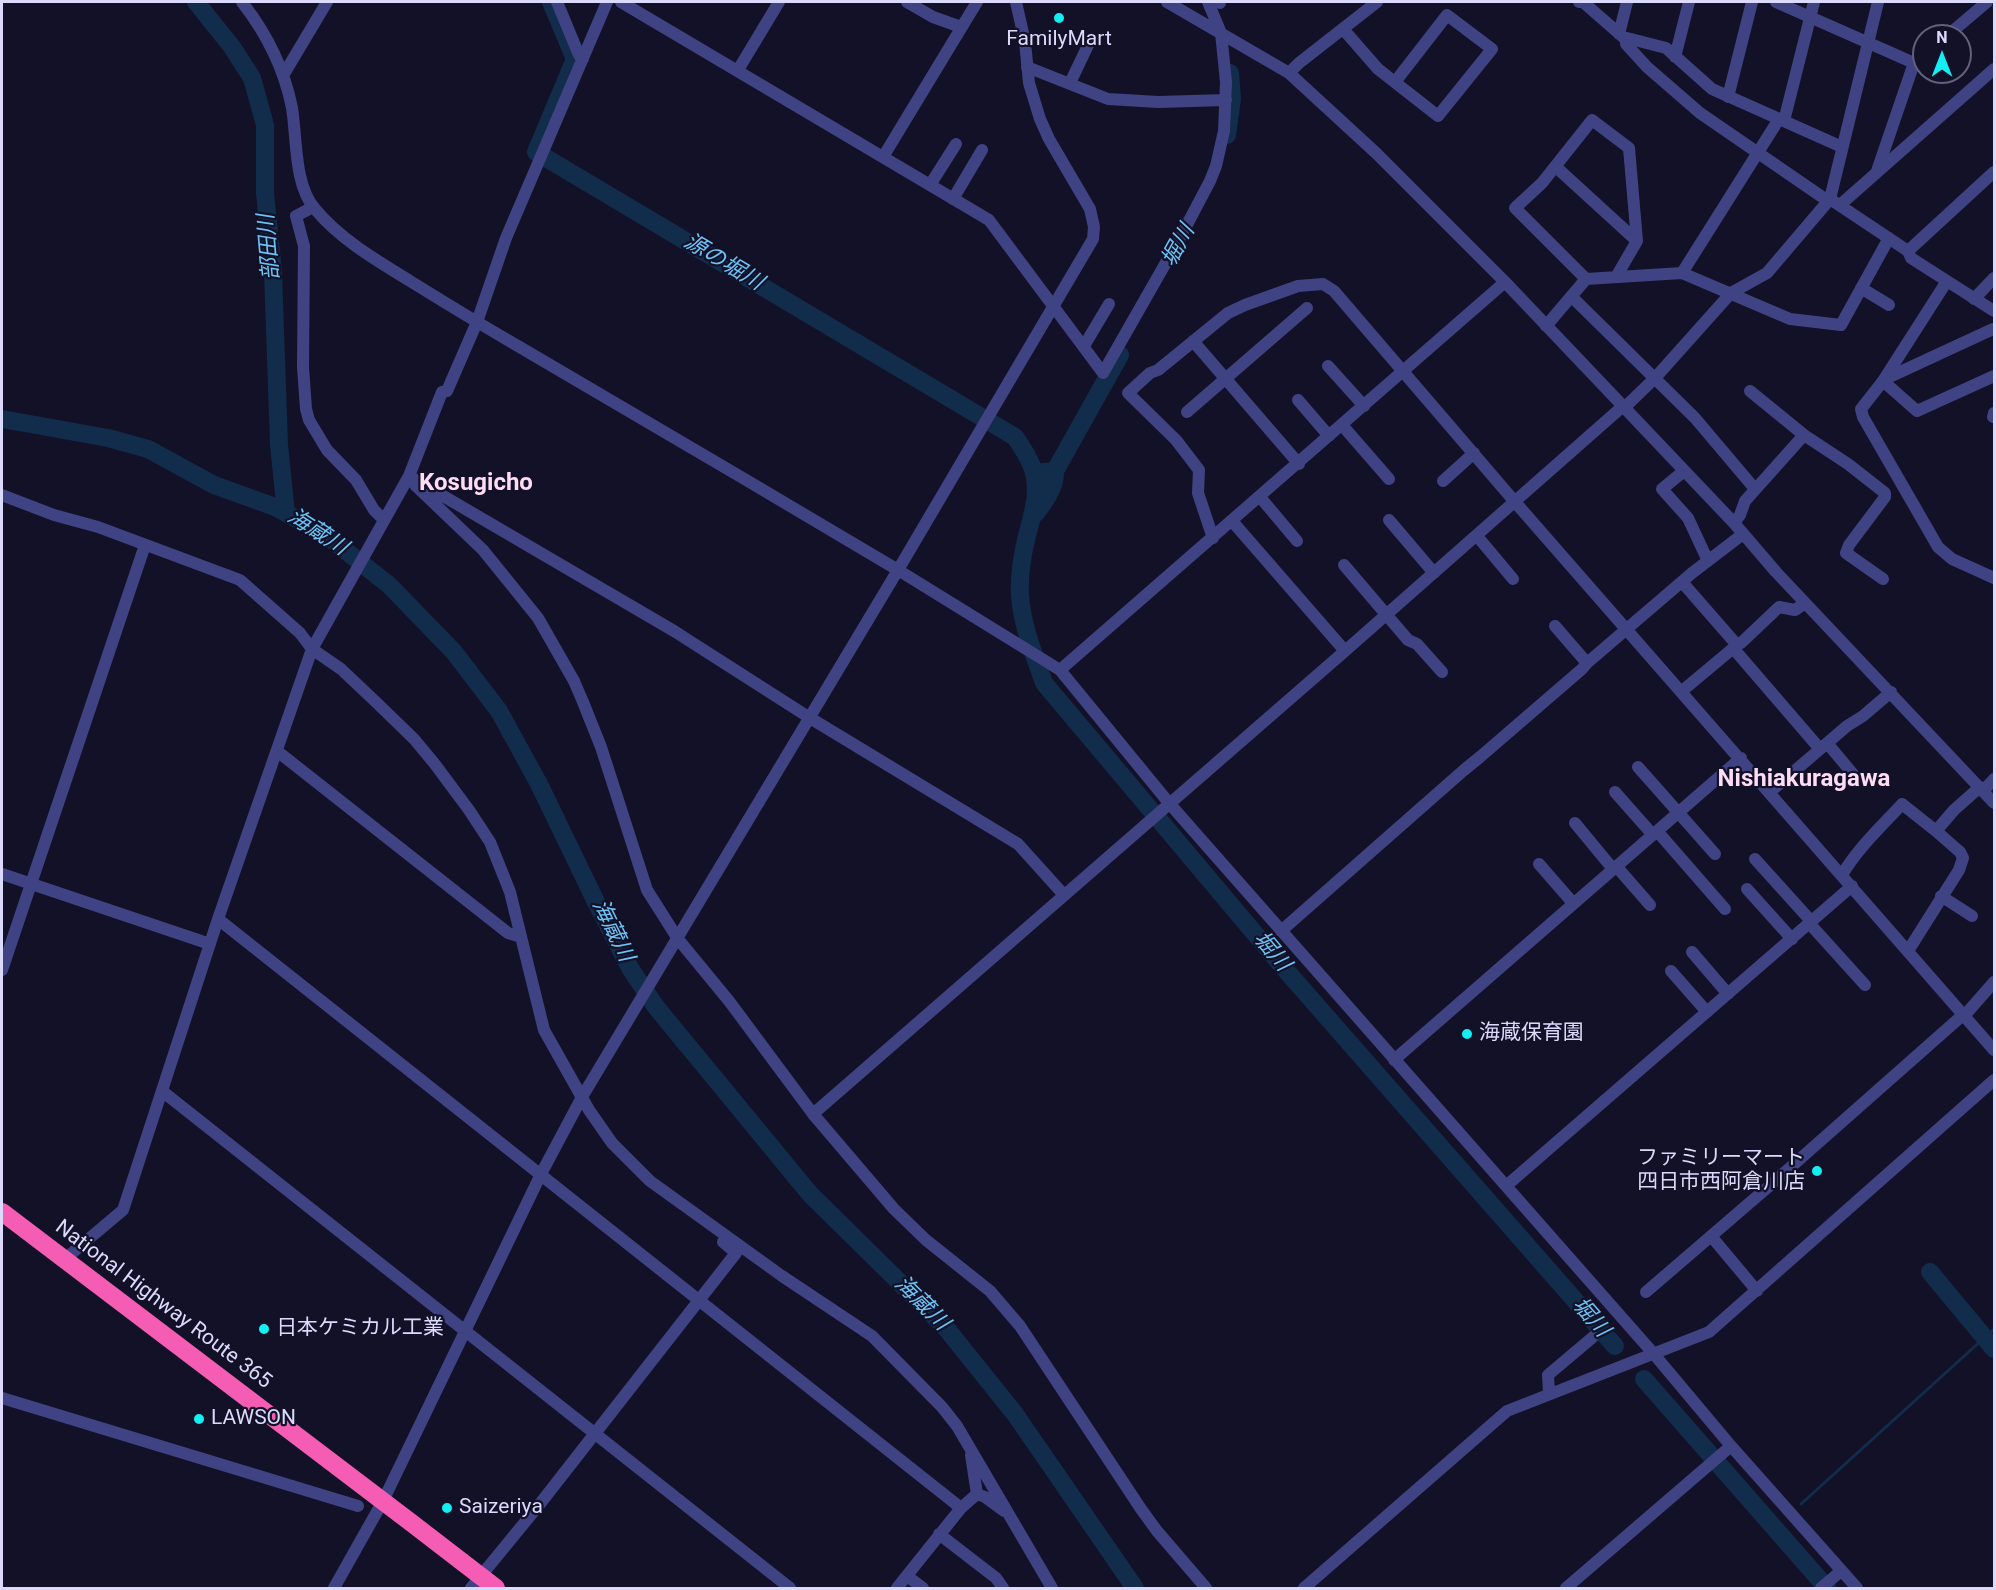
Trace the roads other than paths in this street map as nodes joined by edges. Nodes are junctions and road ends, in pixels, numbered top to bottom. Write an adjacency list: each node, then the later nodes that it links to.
1 (242, 2): 36 (street)
2 (327, 2): 36 (street)
3 (556, 2): 31 (street)
4 (607, 2): 31 (street)
5 (621, 2): 34 (street)
6 (779, 2): 34 (street)
7 (907, 2): 23 (street)
8 (976, 2): 23 (street)
9 (1016, 2): 32 (street)
10 (1167, 2): 25 (street)
11 (1377, 2): 24 (street)
12 (1580, 2): 26 (street)
13 (1627, 2): 26 (street)
14 (1689, 2): 29 (street)
15 (1752, 2): 40 (street)
16 (1776, 2): 21 (street)
17 (1814, 2): 21 (street)
18 (1878, 2): 28 (street)
19 (1987, 2): 22 (street)
20 (1216, 4): 25 (street)
21 (1811, 16): 28 (street); 42 (street)
22 (1961, 24)
23 (961, 27): 47 (street)
24 (1343, 29): 35 (street); 38 (street)
25 (1224, 35): 35 (street); 41 (street)
26 (1621, 35): 29 (street); 46 (street)
27 (1091, 39): 39 (street)
28 (1868, 41): 30 (street); 44 (street)
29 (1675, 57): 40 (street)
30 (1912, 57)
31 (583, 59): 73 (street)
32 (1026, 66): 39 (street); 69 (street)
33 (1995, 69): 49 (street)
34 (738, 70): 47 (street)
35 (1289, 73): 63 (street)
36 (284, 74): 54 (street)
37 (1912, 77): 49 (street)
38 (1395, 82): 38 (street)
39 (1070, 83): 41 (street)
40 (1728, 97): 42 (street)
41 (1226, 100): 77 (street)
42 (1782, 120): 44 (street); 46 (street)
43 (956, 144): 51 (street)
44 (1842, 147): 53 (street)
45 (982, 150): 52 (street)
46 (1758, 152): 53 (street); 58 (street)
47 (883, 157): 51 (street)
48 (1556, 167): 56 (street); 56 (street); 61 (street)
49 (1876, 172): 53 (street)
50 (1995, 172): 57 (street)
51 (930, 185): 52 (street)
52 (953, 199): 69 (street)
53 (1832, 202): 55 (street); 65 (street)
54 (313, 207): 73 (street); 103 (street)
55 (1888, 238): 57 (street); 64 (street)
56 (1637, 241): 59 (street)
57 (1908, 252): 62 (street)
58 (1682, 273): 59 (street); 65 (street)
59 (1616, 277): 61 (street)
60 (1995, 278): 67 (street)
61 (1586, 279): 66 (street)
62 (1947, 280): 67 (street); 83 (street)
63 (1505, 282): 74 (street); 79 (street)
64 (1861, 288): 65 (street); 70 (street)
65 (1731, 293): 82 (street)
66 (1572, 297): 74 (street); 82 (street)
67 (1974, 299): 72 (street)
68 (1109, 304): 77 (street)
69 (1053, 305): 77 (street); 113 (street)
70 (1890, 305)
71 (1307, 308): 81 (street)
72 (1995, 311)
73 (477, 322): 95 (street); 113 (street)
74 (1546, 326): 87 (street)
75 (1994, 328): 83 (street)
76 (1193, 341): 79 (street); 81 (street); 108 (street)
77 (1084, 346)
78 (1329, 366): 86 (street)
79 (1403, 372): 86 (street); 92 (street)
80 (1995, 376): 83 (street)
81 (1225, 378): 88 (street); 93 (street)
82 (1654, 378): 87 (street); 98 (street)
83 (1883, 380): 115 (street)
84 (1750, 391): 90 (street)
85 (1298, 400): 91 (street)
86 (1364, 406): 89 (street)
87 (1623, 407): 94 (street); 101 (street)
88 (1187, 412)
89 (1342, 425): 91 (street); 96 (street)
90 (1804, 435): 98 (street); 117 (street)
91 (1329, 436): 93 (street)
92 (1474, 453): 97 (street); 101 (street)
93 (1299, 464): 100 (street)
94 (1684, 471): 105 (street); 111 (street)
95 (409, 476): 103 (street); 131 (street); 166 (street)
96 (1389, 479)
97 (1443, 481)
98 (1755, 489): 105 (street)
99 (2, 495): 110 (street)
100 (1260, 497): 104 (street); 109 (street)
101 (1515, 502): 107 (street); 122 (street)
102 (1389, 520): 114 (street)
103 (382, 521): 124 (street)
104 (1232, 521): 108 (street); 125 (street)
105 (1734, 523): 106 (street)
106 (1743, 534): 111 (street); 119 (street)
107 (1477, 536): 114 (street); 116 (street)
108 (1213, 538): 127 (street)
109 (1297, 541)
110 (145, 545): 124 (street); 153 (street)
111 (1708, 561): 118 (street)
112 (1344, 565): 120 (street)
113 (898, 570): 127 (street); 131 (street)
114 (1434, 573): 120 (street)
115 (1995, 578)
116 (1513, 579)
117 (1883, 579)
118 (1682, 582): 122 (street); 123 (street)
119 (1805, 603): 123 (street); 130 (street)
120 (1386, 615): 125 (street); 128 (street)
121 (1555, 626): 126 (street)
122 (1628, 629): 126 (street); 129 (street)
123 (1735, 646): 129 (street); 132 (street)
124 (312, 649): 133 (street); 165 (street)
125 (1345, 651): 142 (street)
126 (1587, 663): 164 (street)
127 (1060, 670): 142 (street)
128 (1442, 672)
129 (1682, 691): 134 (street)
130 (1891, 692): 132 (street); 138 (street)
131 (810, 718): 156 (street); 166 (street)
132 (1824, 746): 136 (street); 140 (street)
133 (277, 751): 162 (street); 165 (street)
134 (1741, 758): 140 (street); 143 (street)
135 (1638, 767): 143 (street)
136 (1853, 774)
137 (1995, 779): 138 (street)
138 (1982, 789): 141 (street); 145 (street)
139 (1615, 792): 146 (street)
140 (1770, 792): 152 (street)
141 (1995, 803)
142 (1168, 805): 156 (street); 164 (street)
143 (1678, 812): 146 (street); 147 (street)
144 (1575, 823): 150 (street)
145 (1936, 831): 152 (street); 157 (street)
146 (1655, 833): 150 (street); 160 (street)
147 (1715, 854)
148 (1755, 860): 163 (street)
149 (1539, 864): 158 (street)
150 (1615, 868): 158 (street); 159 (street)
151 (2, 874): 153 (street)
152 (1842, 875): 154 (street)
153 (31, 884): 168 (street); 171 (street)
154 (1852, 886): 163 (street); 169 (street)
155 (1747, 888): 167 (street)
156 (1064, 895): 183 (street)
157 (1941, 896): 161 (street); 169 (street)
158 (1573, 903): 179 (street)
159 (1650, 905)
160 (1726, 909)
161 (1972, 916)
162 (218, 919): 168 (street); 184 (street)
163 (1810, 922): 167 (street); 173 (street)
164 (1281, 930): 179 (street)
165 (521, 937): 182 (street)
166 (678, 939): 182 (street); 183 (street)
167 (1792, 939): 175 (street)
168 (210, 944): 181 (street)
169 (1908, 951): 177 (street)
170 (1692, 952): 175 (street)
171 (2, 970)
172 (1671, 971): 176 (street)
173 (1865, 985)
174 (1993, 987): 177 (street)
175 (1728, 994): 176 (street)
176 (1707, 1012): 185 (street)
177 (1964, 1015): 178 (street); 188 (street)
178 (1995, 1050)
179 (1394, 1060): 185 (street)
180 (1995, 1080): 190 (street)
181 (162, 1090): 189 (street); 193 (street)
182 (582, 1097): 184 (street); 187 (street)
183 (813, 1114): 217 (street)
184 (541, 1174): 192 (street); 193 (street)
185 (1506, 1186): 195 (street)
186 (2, 1212): 189 (highway, National Highway Route 365)
187 (694, 1212): 192 (street); 199 (street)
188 (1711, 1236): 190 (street); 191 (street)
189 (65, 1259): 202 (highway, National Highway Route 365)
190 (1757, 1290): 195 (street)
191 (1646, 1292)
192 (699, 1300): 198 (street); 204 (street)
193 (464, 1331): 198 (street); 202 (street)
194 (1593, 1337): 196 (street)
195 (1653, 1353): 196 (street); 200 (street)
196 (1549, 1393): 218 (street)
197 (2, 1398): 203 (street)
198 (595, 1434): 209 (street); 212 (street)
199 (970, 1448): 201 (street); 205 (street)
200 (1728, 1448): 207 (street); 219 (street)
201 (977, 1494): 204 (street); 205 (street)
202 (383, 1501): 209 (highway, National Highway Route 365); 210 (street)
203 (358, 1506)
204 (961, 1508): 206 (street)
205 (1011, 1516): 216 (street)
206 (939, 1534): 208 (street); 215 (street)
207 (1838, 1574): 220 (street); 221 (street)
208 (907, 1576): 213 (street); 214 (street)
209 (475, 1582): 211 (highway, National Highway Route 365)
210 (334, 1588)
211 (496, 1588)
212 (790, 1588)
213 (897, 1588)
214 (923, 1588)
215 (1003, 1588)
216 (1052, 1588)
217 (1206, 1588)
218 (1304, 1588)
219 (1566, 1588)
220 (1821, 1588)
221 (1857, 1588)

